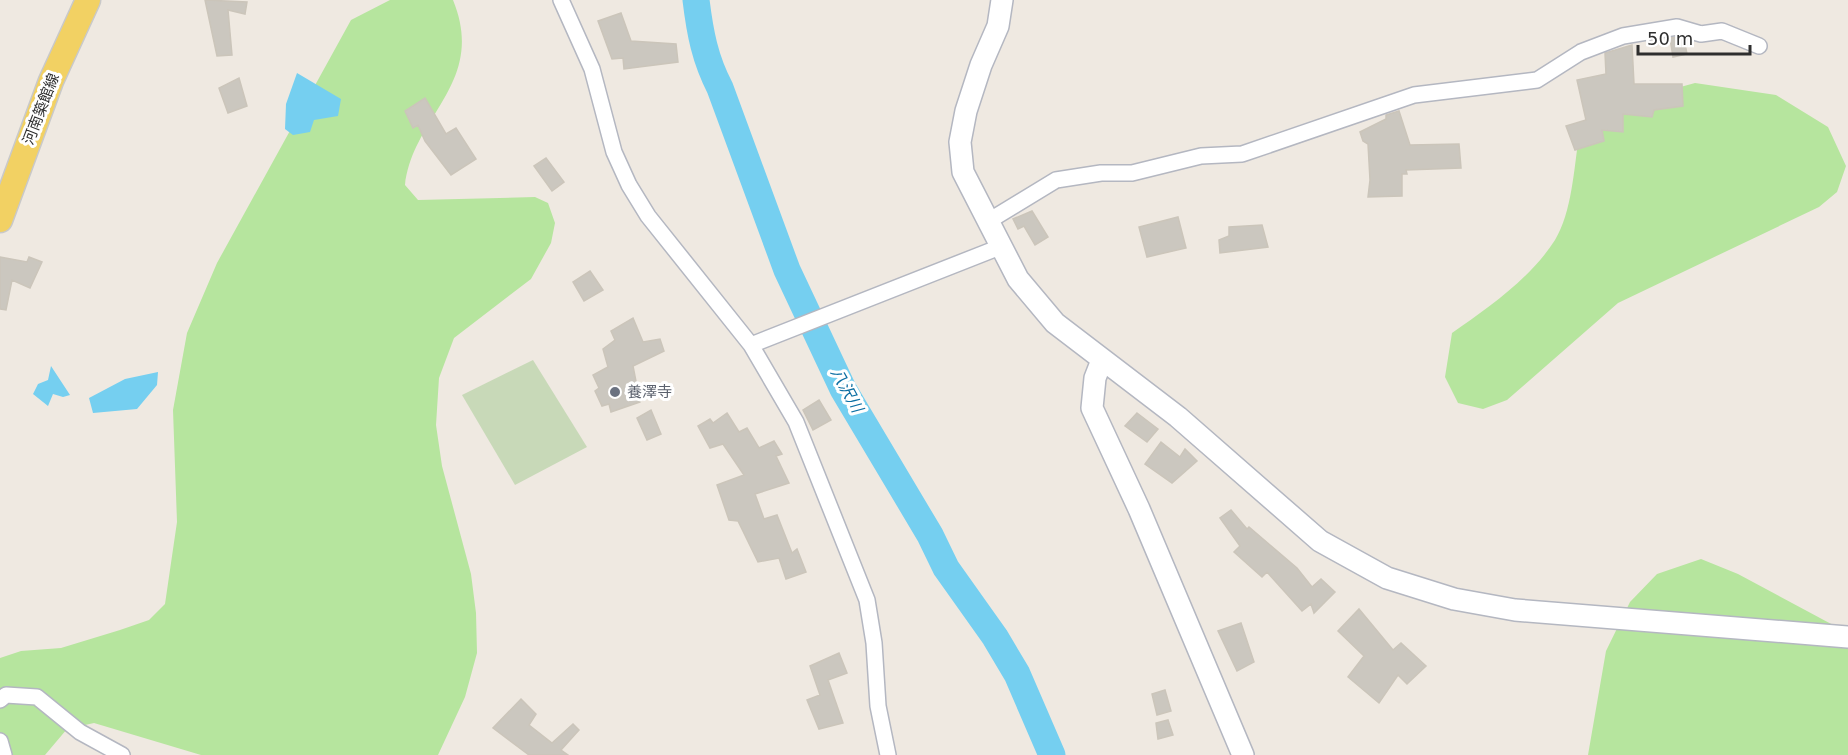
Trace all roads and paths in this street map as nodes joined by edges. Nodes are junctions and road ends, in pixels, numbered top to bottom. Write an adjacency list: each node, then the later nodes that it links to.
1 (88, 0): 5 (main road, 河南築館線)
2 (561, 0): 8 (street)
3 (1002, 0): 6 (street)
4 (1759, 46): 6 (street)
5 (0, 220)
6 (987, 222): 7 (street)
7 (1000, 247): 8 (street); 9 (street)
8 (752, 345): 15 (street)
9 (1102, 360): 10 (street); 16 (street)
10 (1848, 637)
11 (0, 700): 14 (street)
12 (0, 741): 13 (street)
13 (4, 755)
14 (122, 755)
15 (888, 755)
16 (1244, 755)

